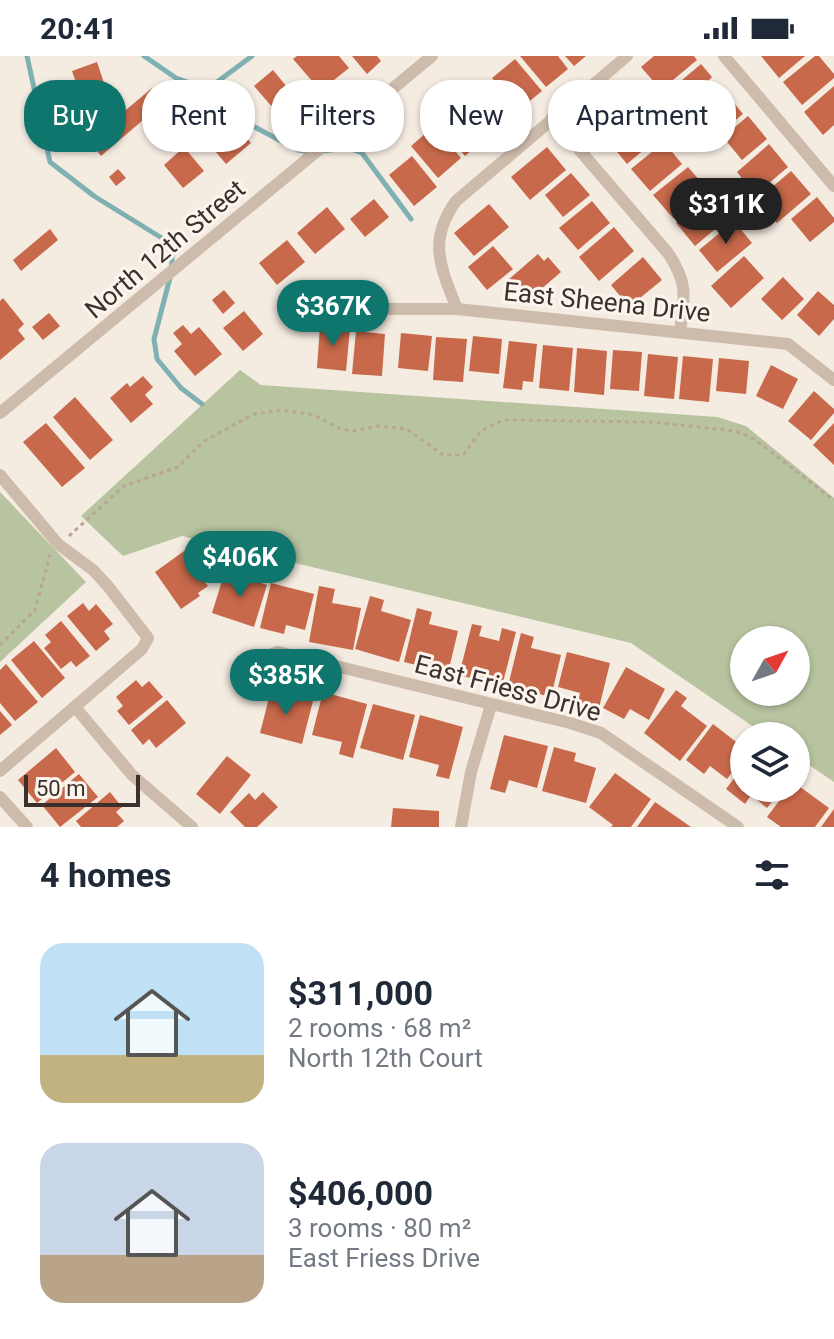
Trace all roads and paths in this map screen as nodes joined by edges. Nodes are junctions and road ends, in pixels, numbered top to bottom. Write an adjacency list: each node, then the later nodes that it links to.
1 (432, 56): 12 (street, North 12th Street)
2 (627, 56): 4 (street)
3 (724, 56): 7 (street)
4 (598, 80)
5 (548, 121): 9 (street)
6 (581, 152): 10 (street)
7 (834, 186)
8 (362, 309): 9 (street, East Sheena Drive)
9 (457, 309): 10 (street, East Sheena Drive)
10 (680, 331): 11 (street, East Sheena Drive)
11 (834, 380)
12 (0, 413)
13 (0, 475): 15 (street)
14 (834, 500): 15 (path)
15 (58, 544): 16 (path); 19 (street)
16 (0, 645)
17 (245, 664): 18 (street, East Friess Drive)
18 (491, 705): 24 (street); 25 (street, East Friess Drive)
19 (75, 707): 20 (street); 23 (street)
20 (0, 771)
21 (0, 797): 22 (street)
22 (27, 827)
23 (192, 827)
24 (461, 827)
25 (738, 827)

